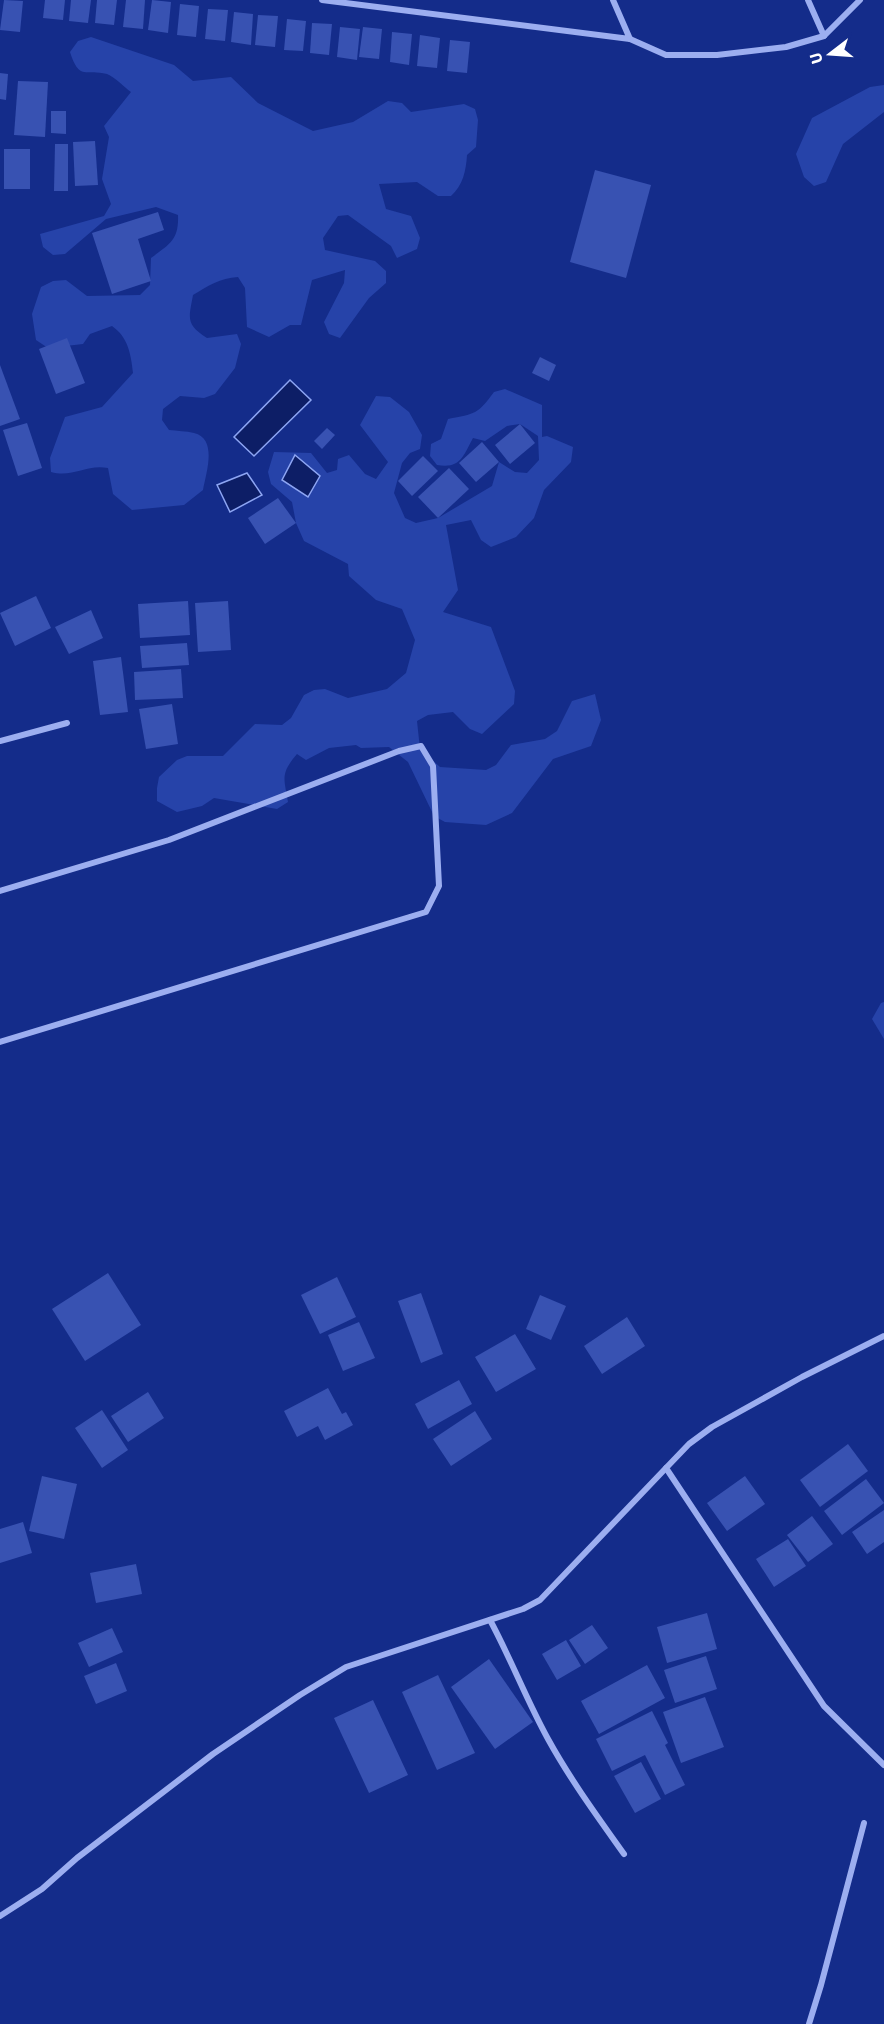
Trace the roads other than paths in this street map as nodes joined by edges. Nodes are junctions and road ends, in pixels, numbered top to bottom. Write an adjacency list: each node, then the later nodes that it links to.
1 (322, 0): 6 (street)
2 (613, 0): 6 (street)
3 (808, 0): 5 (street)
4 (860, 0): 5 (street)
5 (824, 36): 6 (street)
6 (630, 39)
7 (67, 723): 8 (street)
8 (0, 741)
9 (0, 891): 10 (street)
10 (0, 1042)
11 (884, 1336): 12 (street)
12 (666, 1468): 13 (street); 14 (street)
13 (490, 1620): 16 (street); 17 (street)
14 (884, 1766)
15 (864, 1823): 18 (street)
16 (624, 1854)
17 (0, 1916)
18 (809, 2024)

